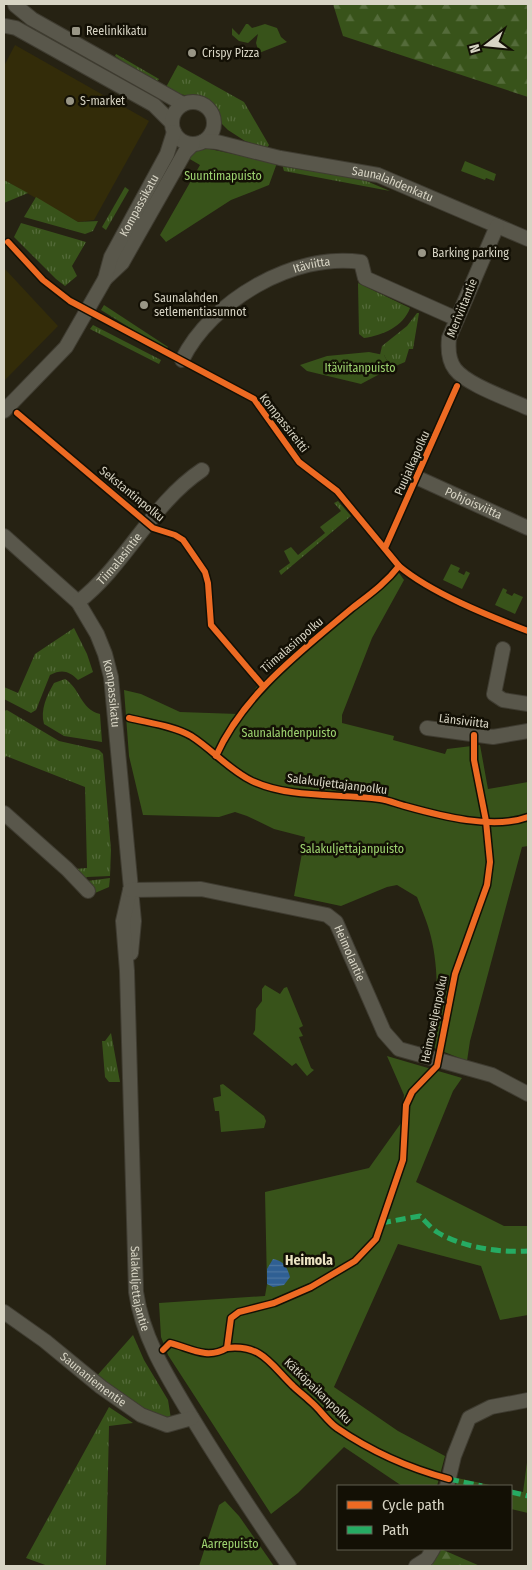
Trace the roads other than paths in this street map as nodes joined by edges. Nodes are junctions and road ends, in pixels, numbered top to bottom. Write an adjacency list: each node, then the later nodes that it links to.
1 (14, 4): 2 (street); 3 (street)
2 (5, 26): 5 (street)
3 (183, 104): 4 (street); 5 (street)
4 (214, 122): 6 (street); 7 (street, Saunalahdenkatu)
5 (173, 127): 6 (street); 10 (street, Kompassikatu)
6 (198, 143): 7 (street, Saunalahdenkatu); 10 (street, Kompassikatu)
7 (249, 150): 8 (street, Saunalahdenkatu)
8 (496, 226): 9 (street, Saunalahdenkatu); 11 (street, Meriviitantie)
9 (528, 239)
10 (105, 279): 14 (street, Kompassikatu)
11 (457, 319): 12 (street, Itäviitta); 13 (street, Meriviitantie)
12 (182, 360)
13 (528, 408)
14 (4, 411)
15 (202, 470): 19 (street, Tiimalasintie)
16 (418, 478): 17 (street, Pohjoisviitta)
17 (528, 528)
18 (4, 536): 19 (street, Kompassikatu)
19 (78, 602): 25 (street, Kompassikatu)
20 (503, 649): 21 (street)
21 (528, 704)
22 (427, 728): 23 (street, Länsiviitta)
23 (528, 731)
24 (4, 813): 26 (street)
25 (130, 890): 27 (street, Heimolantie); 30 (street, Salakuljettajantie)
26 (88, 891)
27 (528, 1094)
28 (4, 1312): 30 (street, Saunaniementie)
29 (528, 1400): 31 (street)
30 (192, 1418): 33 (street, Salakuljettajantie)
31 (447, 1485)
32 (432, 1550): 34 (street)
33 (289, 1566)
34 (416, 1566)

